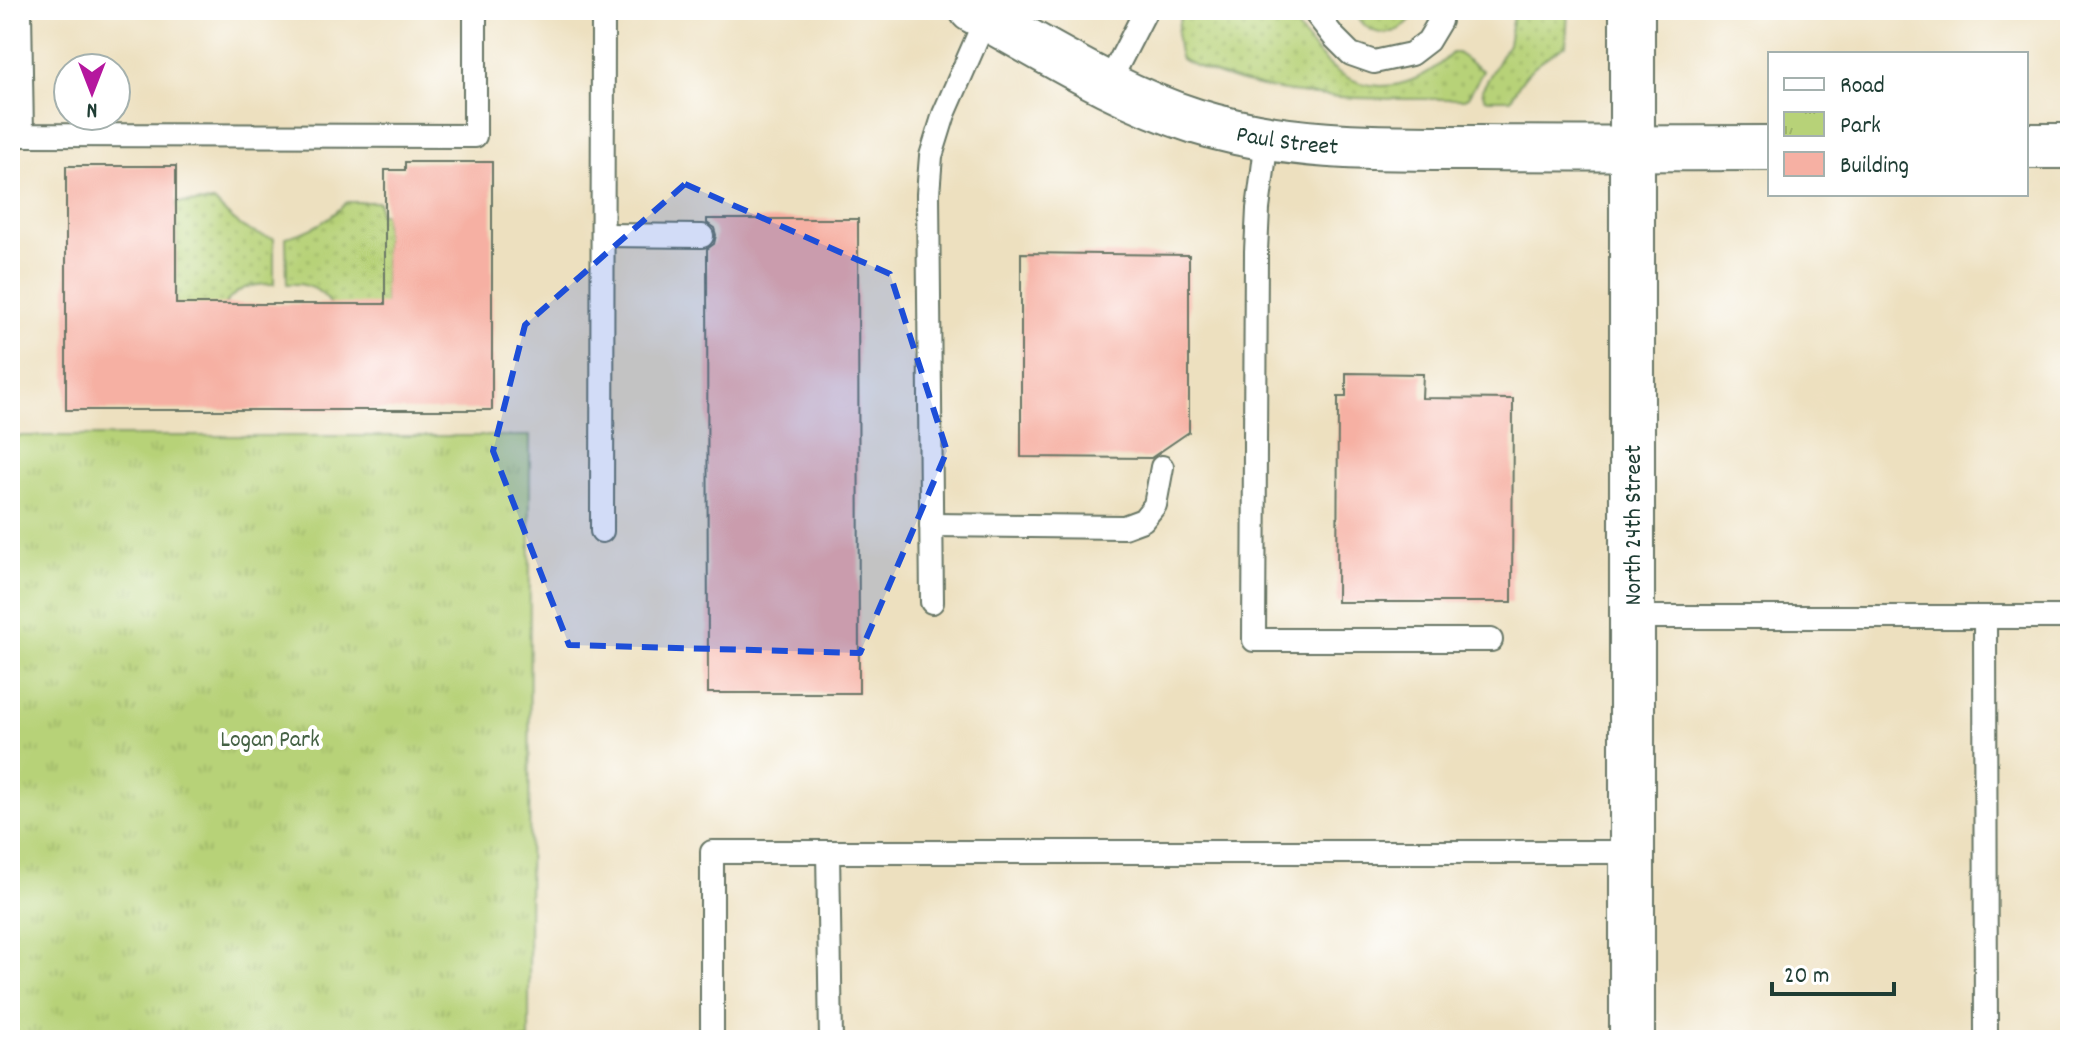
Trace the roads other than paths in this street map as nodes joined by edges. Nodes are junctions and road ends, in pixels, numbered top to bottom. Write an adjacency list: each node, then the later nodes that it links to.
1 (20, 10): 2 (lane)
2 (475, 10)
3 (603, 10): 15 (lane)
4 (1146, 10): 9 (lane)
5 (1313, 10): 6 (lane)
6 (1441, 10)
7 (1632, 10): 14 (main road, North 24th Street)
8 (979, 14): 9 (main road, Paul Street); 18 (lane)
9 (1108, 84): 10 (main road, Paul Street)
10 (1267, 139): 14 (main road, Paul Street); 24 (lane)
11 (2028, 146): 12 (main road)
12 (2070, 146)
13 (1768, 148): 14 (main road, Paul Street)
14 (1632, 149): 21 (main road, North 24th Street)
15 (603, 235): 16 (lane); 19 (lane)
16 (702, 236)
17 (1162, 467): 18 (lane)
18 (931, 525): 20 (lane)
19 (602, 531)
20 (932, 602)
21 (1633, 617): 22 (lane); 26 (main road, North 24th Street)
22 (1985, 617): 23 (lane); 30 (lane)
23 (2070, 617)
24 (1491, 640)
25 (828, 852): 26 (lane); 27 (lane); 28 (lane)
26 (1632, 852): 29 (main road, North 24th Street)
27 (712, 1040)
28 (831, 1040)
29 (1632, 1040)
30 (1986, 1040)

